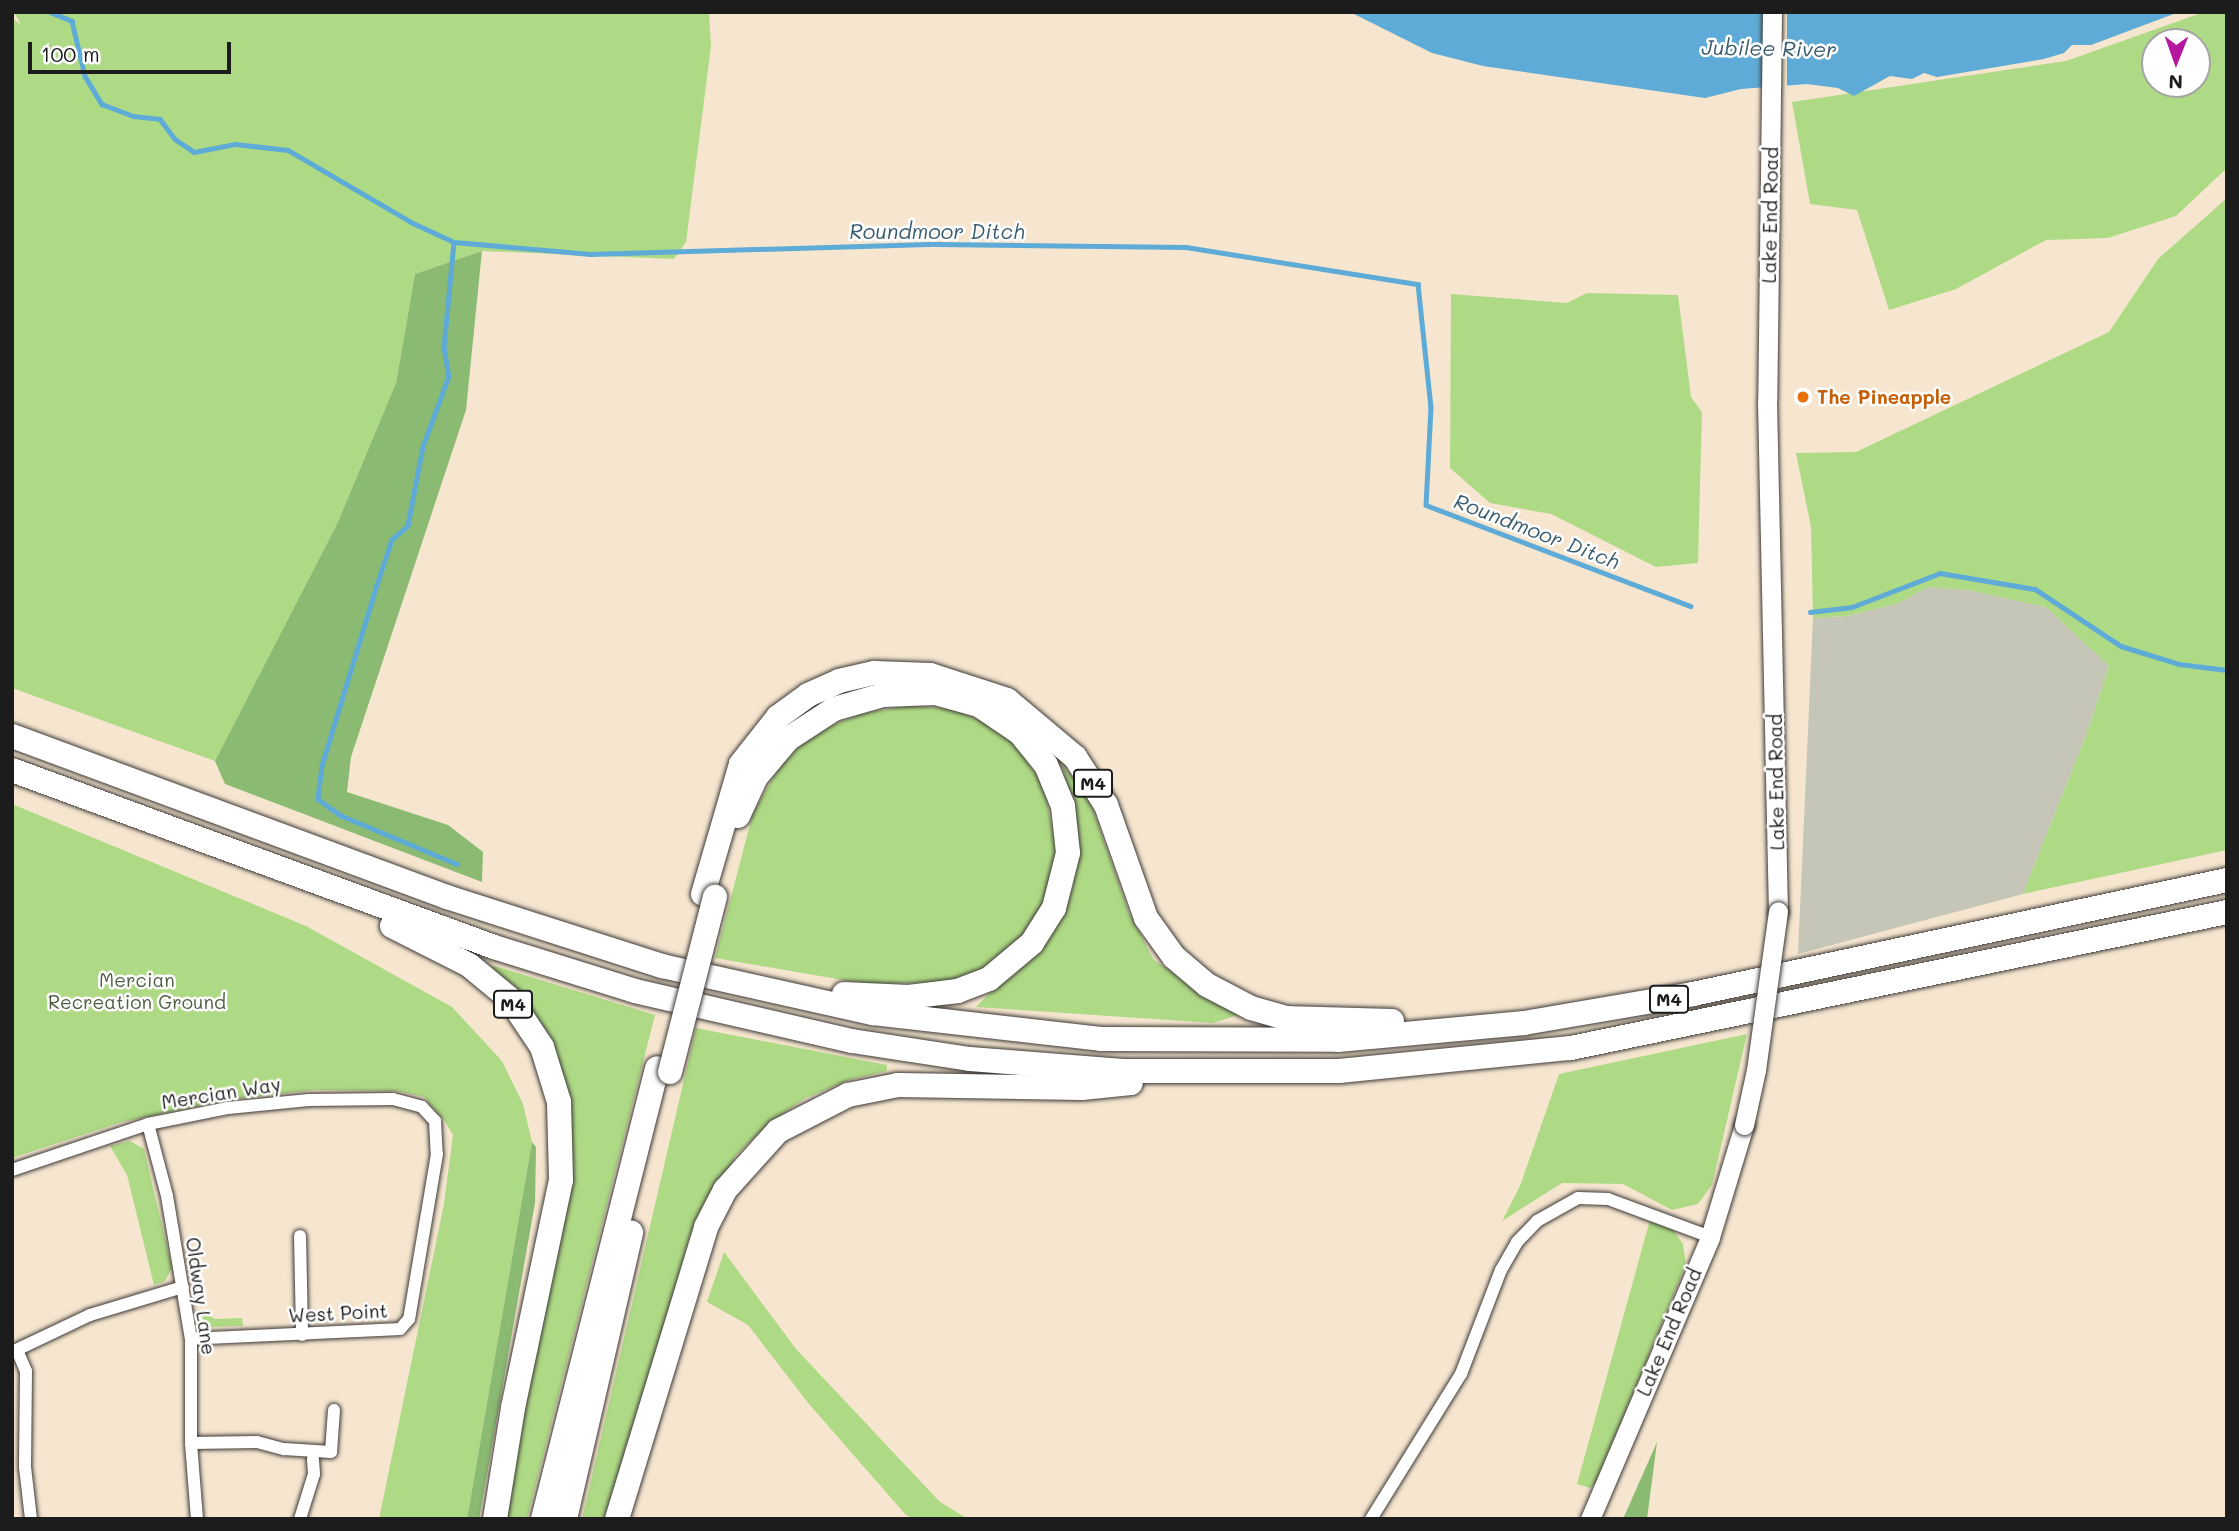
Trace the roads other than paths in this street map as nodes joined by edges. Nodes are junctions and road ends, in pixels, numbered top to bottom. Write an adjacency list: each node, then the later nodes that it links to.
1 (1772, 12): 16 (main road, Lake End Road, bridge)
2 (12, 736): 8 (highway, M4)
3 (12, 770): 4 (highway, M4)
4 (232, 852): 11 (highway, M4); 27 (highway, M4)
5 (2227, 880): 9 (highway, M4)
6 (709, 895): 8 (highway, M4); 9 (highway, M4); 10 (highway, M4)
7 (2227, 912): 11 (highway, M4)
8 (754, 989): 9 (highway, M4)
9 (1524, 1023)
10 (664, 1070): 28 (highway, M4); 29 (highway, M4)
11 (1214, 1074): 30 (highway, M4)
12 (435, 1121): 13 (street, Mercian Way); 18 (street, West Point)
13 (148, 1124): 14 (street, Mercian Way); 17 (street, Oldway Lane)
14 (12, 1170)
15 (300, 1236): 18 (street)
16 (1710, 1237): 31 (street); 32 (main road, Lake End Road)
17 (183, 1287): 19 (street, Oldway Lane); 20 (street)
18 (302, 1335): 19 (street, West Point)
19 (191, 1339): 22 (street, Oldway Lane)
20 (15, 1351): 24 (street)
21 (334, 1410): 22 (street)
22 (191, 1443): 25 (street, Oldway Lane)
23 (313, 1459): 26 (street)
24 (32, 1519)
25 (197, 1519)
26 (300, 1519)
27 (495, 1519)
28 (543, 1519)
29 (565, 1519)
30 (617, 1519)
31 (1371, 1519)
32 (1590, 1519)

